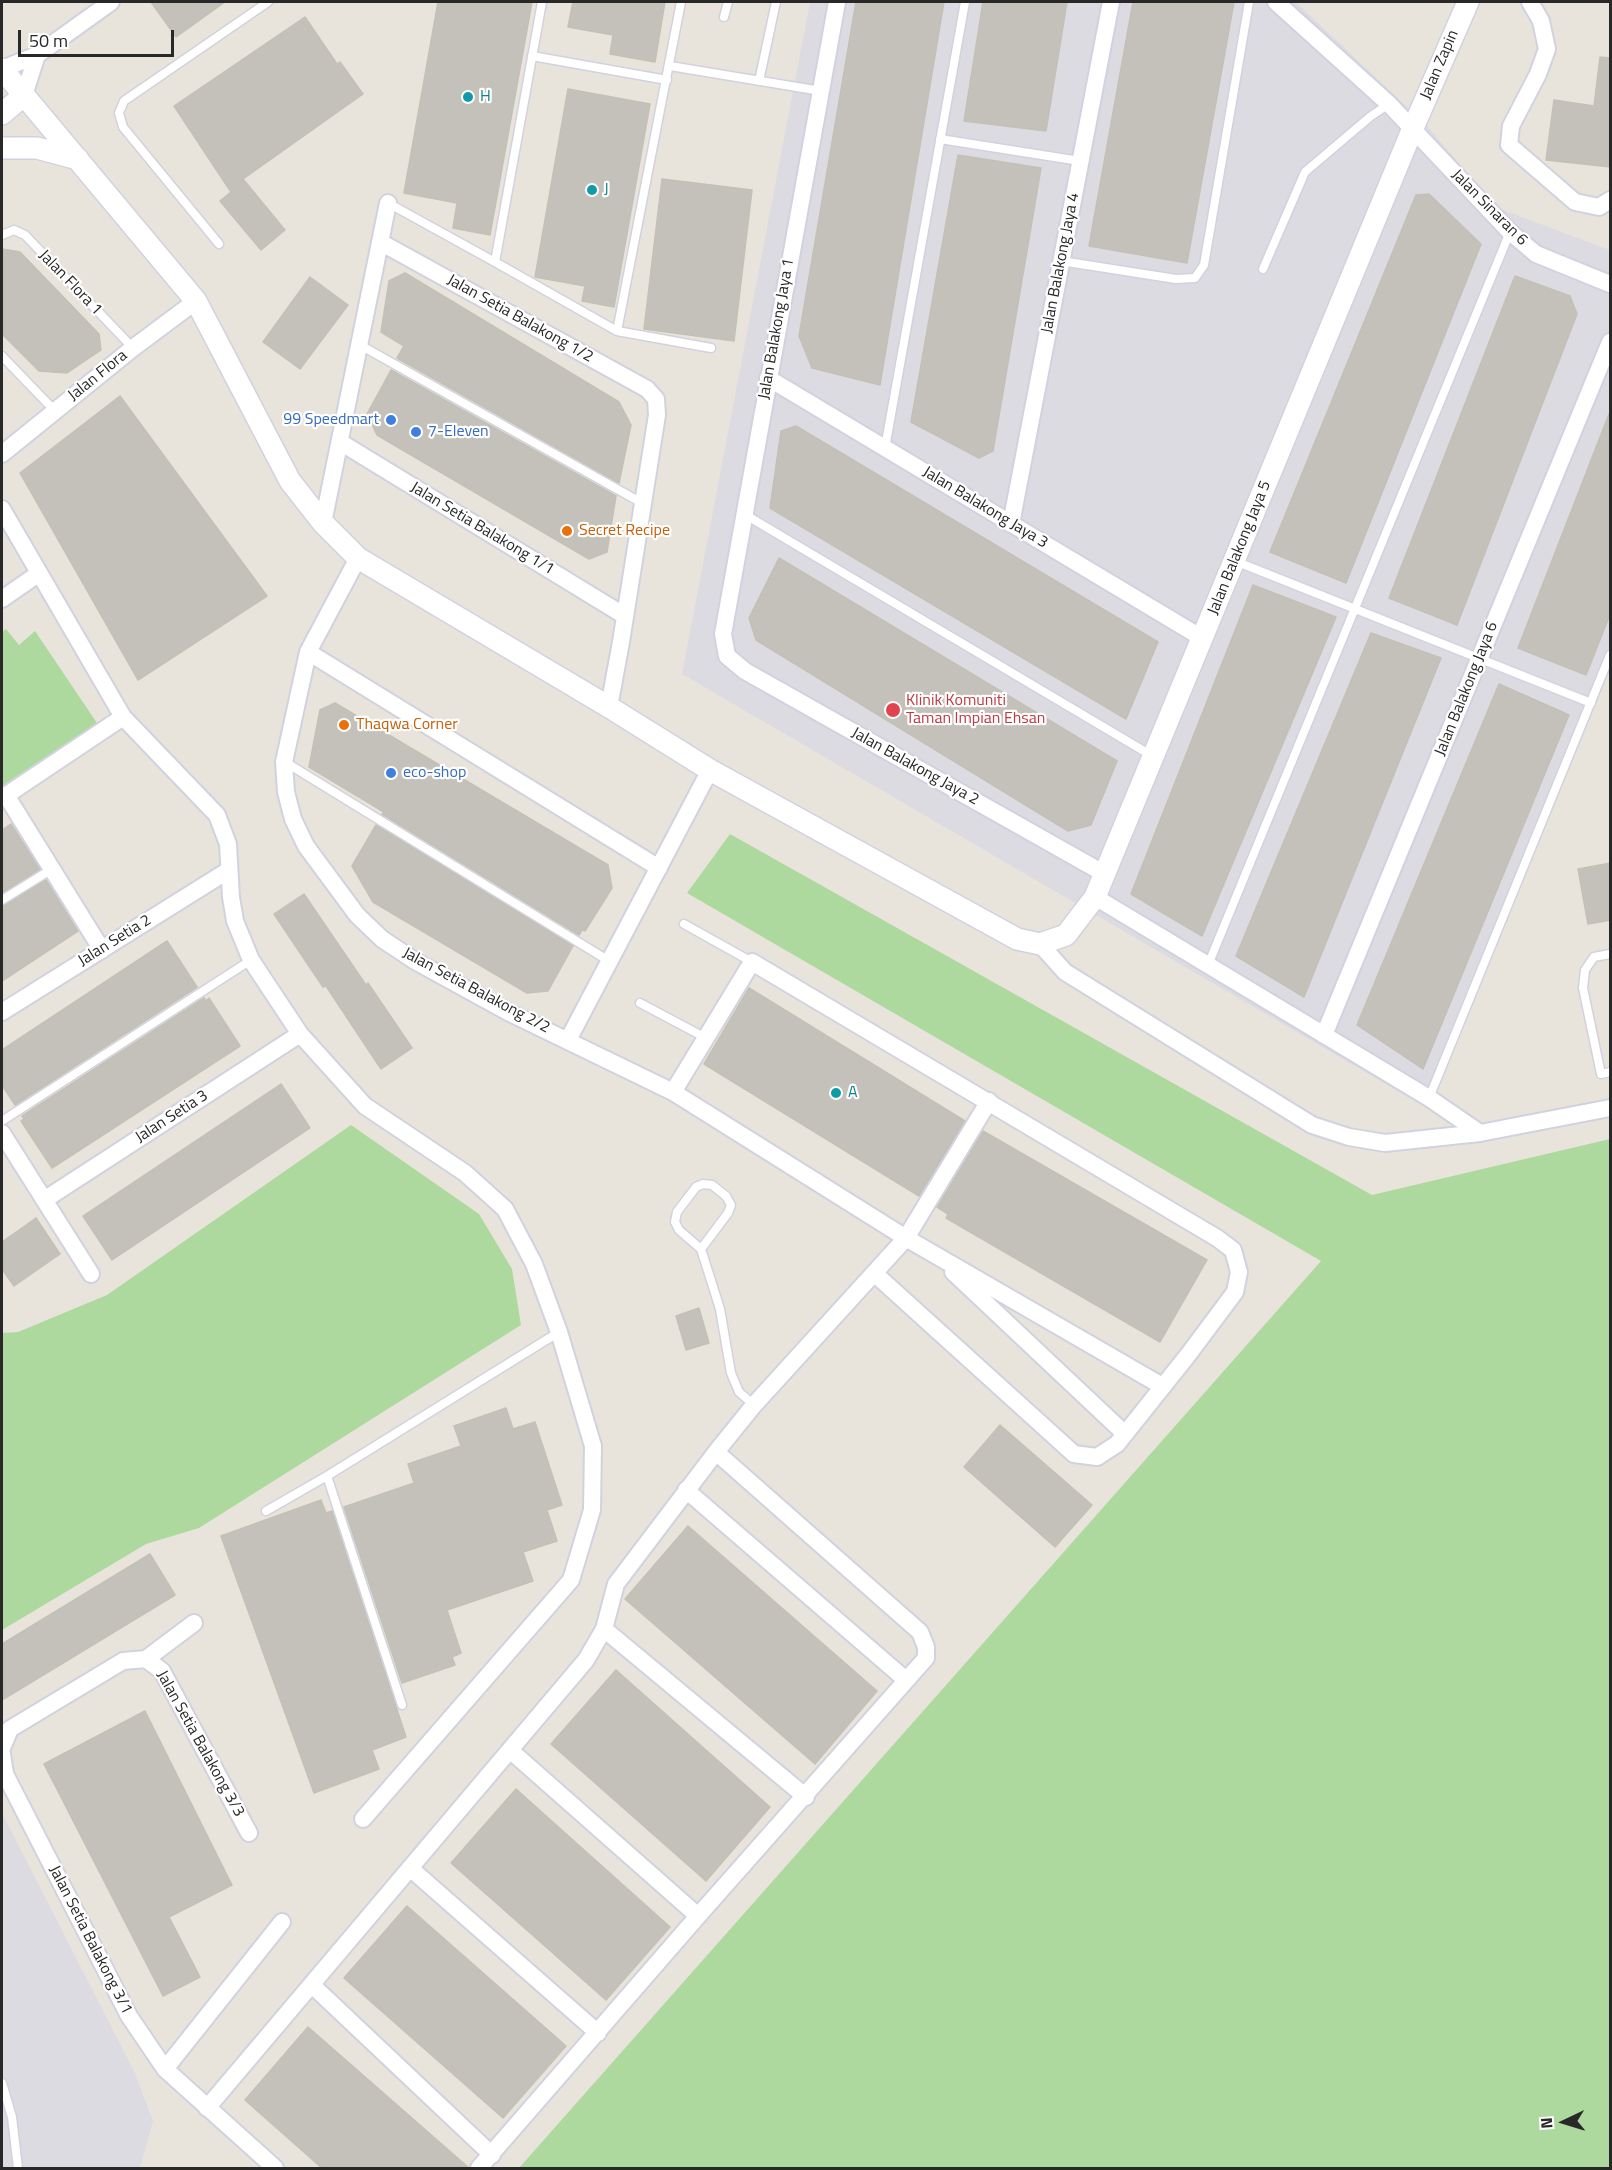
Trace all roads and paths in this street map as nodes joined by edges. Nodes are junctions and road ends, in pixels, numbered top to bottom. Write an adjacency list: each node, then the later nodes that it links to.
1 (111, 2): 15 (street)
2 (268, 2): 35 (lane)
3 (542, 2): 16 (lane)
4 (681, 2): 17 (lane)
5 (728, 2): 14 (lane)
6 (776, 2): 20 (lane)
7 (837, 2): 21 (street, Jalan Balakong Jaya 1)
8 (965, 2): 26 (lane)
9 (1111, 2): 29 (street, Jalan Balakong Jaya 4)
10 (1249, 2): 36 (lane)
11 (1276, 2): 23 (street, Jalan Sinaran 6)
12 (1468, 2): 25 (street, Jalan Zapin)
13 (1530, 2): 30 (street)
14 (724, 17)
15 (37, 55): 18 (street); 22 (street)
16 (532, 56): 19 (lane); 37 (lane)
17 (670, 66): 19 (lane); 20 (lane)
18 (2, 69): 22 (street)
19 (668, 80): 41 (lane)
20 (759, 81): 21 (lane)
21 (821, 91): 47 (street, Jalan Balakong Jaya 1)
22 (24, 95): 24 (street); 28 (street)
23 (1389, 104): 25 (street, Jalan Sinaran 6); 38 (lane)
24 (2, 114)
25 (1413, 128): 32 (street, Jalan Sinaran 6); 58 (street, Jalan Balakong Jaya 5)
26 (940, 139): 29 (lane); 50 (lane)
27 (2, 148): 28 (street)
28 (78, 159): 40 (street)
29 (1080, 161): 36 (street, Jalan Balakong Jaya 4)
30 (1611, 200)
31 (388, 203): 34 (street); 37 (lane)
32 (1510, 232): 39 (street, Jalan Sinaran 6); 61 (lane)
33 (2, 235): 44 (lane, Jalan Flora 1)
34 (380, 242): 43 (street); 52 (street, Jalan Setia Balakong 1/2)
35 (219, 244)
36 (1061, 261): 56 (street, Jalan Balakong Jaya 4)
37 (495, 262): 41 (lane)
38 (1263, 269)
39 (1611, 284)
40 (196, 301): 44 (street, Jalan Flora); 55 (street)
41 (618, 332): 45 (lane)
42 (1611, 342): 67 (street, Jalan Balakong Jaya 6)
43 (360, 345): 49 (street); 52 (lane)
44 (133, 348): 48 (street, Jalan Flora)
45 (711, 348)
46 (2, 356): 48 (lane)
47 (768, 378): 50 (street, Jalan Balakong Jaya 3); 54 (street, Jalan Balakong Jaya 1)
48 (55, 411): 51 (street, Jalan Flora)
49 (340, 442): 55 (street); 62 (street, Jalan Setia Balakong 1/1)
50 (885, 448): 56 (street, Jalan Balakong Jaya 3)
51 (2, 454)
52 (642, 503): 62 (street)
53 (2, 510): 59 (street)
54 (743, 514): 66 (street, Jalan Balakong Jaya 1); 71 (lane)
55 (324, 523): 57 (street)
56 (1011, 524): 63 (street, Jalan Balakong Jaya 3)
57 (358, 558): 64 (street, Jalan Setia Balakong 2/2); 69 (street)
58 (1234, 561): 61 (lane); 63 (street, Jalan Balakong Jaya 5)
59 (38, 573): 60 (street); 70 (street)
60 (2, 599)
61 (1355, 609): 67 (lane); 88 (lane)
62 (625, 616): 69 (street)
63 (1202, 639): 71 (street, Jalan Balakong Jaya 5)
64 (308, 652): 72 (street, Jalan Setia Balakong 2/2); 75 (street)
65 (1611, 655): 68 (lane)
66 (728, 656): 78 (street, Jalan Balakong Jaya 2)
67 (1480, 659): 68 (lane); 92 (street, Jalan Balakong Jaya 6)
68 (1591, 702): 97 (lane)
69 (609, 707): 73 (street)
70 (123, 717): 74 (street); 77 (street)
71 (1154, 757): 78 (street, Jalan Balakong Jaya 5)
72 (284, 762): 86 (lane); 94 (street, Jalan Setia Balakong 2/2)
73 (710, 770): 75 (street); 82 (street)
74 (4, 797): 76 (street)
75 (659, 868): 86 (street)
76 (52, 869): 80 (lane); 83 (street)
77 (229, 870): 83 (street, Jalan Setia 2); 85 (street)
78 (1105, 874): 79 (street, Jalan Balakong Jaya 5)
79 (1095, 897): 82 (street, Jalan Balakong Jaya 5); 88 (street)
80 (2, 900)
81 (684, 924): 87 (lane)
82 (1040, 944): 102 (street)
83 (102, 950): 90 (street, Jalan Setia 2)
84 (1611, 954): 95 (lane)
85 (251, 960): 91 (street); 100 (lane)
86 (609, 961): 94 (street)
87 (752, 962): 93 (street); 98 (street)
88 (1208, 965): 92 (street)
89 (640, 1003): 93 (lane)
90 (2, 1012)
91 (300, 1034): 103 (street, Jalan Setia 3); 109 (street)
92 (1324, 1035): 97 (street)
93 (705, 1038): 96 (street)
94 (568, 1040): 96 (street, Jalan Setia Balakong 2/2)
95 (1611, 1072)
96 (674, 1092): 104 (street, Jalan Setia Balakong 2/2)
97 (1429, 1098): 102 (street)
98 (989, 1101): 104 (street); 110 (street)
99 (1611, 1108): 102 (street)
100 (2, 1121)
101 (2, 1133): 103 (street)
102 (1480, 1133)
103 (44, 1200): 108 (street)
104 (906, 1238): 106 (street, Jalan Setia Balakong 2/2); 107 (street)
105 (701, 1249): 105 (lane); 111 (lane)
106 (932, 1253): 110 (street); 112 (street)
107 (874, 1273): 111 (street); 112 (street)
108 (91, 1274)
109 (559, 1332): 114 (lane); 126 (street)
110 (1162, 1386): 112 (street)
111 (754, 1405): 113 (street)
112 (1125, 1434)
113 (716, 1452): 115 (street); 120 (street)
114 (327, 1476): 116 (lane); 121 (lane)
115 (686, 1490): 118 (street); 120 (street)
116 (266, 1511)
117 (194, 1623): 119 (street)
118 (604, 1629): 123 (street); 125 (street)
119 (146, 1659): 122 (street); 127 (street, Jalan Setia Balakong 3/3)
120 (906, 1680): 125 (street)
121 (402, 1706)
122 (2, 1748)
123 (511, 1751): 128 (street); 129 (street)
124 (2, 1754): 133 (street, Jalan Setia Balakong 3/1)
125 (806, 1797): 129 (street)
126 (363, 1819)
127 (249, 1833)
128 (410, 1868): 131 (street); 132 (street)
129 (698, 1916): 132 (street)
130 (282, 1922): 133 (street)
131 (312, 1986): 135 (street); 136 (street)
132 (598, 2033): 136 (street)
133 (165, 2069): 135 (street, Jalan Setia Balakong 3/1)
134 (2, 2083): 137 (lane)
135 (207, 2108): 138 (street, Jalan Setia Balakong 3/1)
136 (492, 2155): 139 (street)
137 (18, 2169)
138 (275, 2169)
139 (479, 2169)

